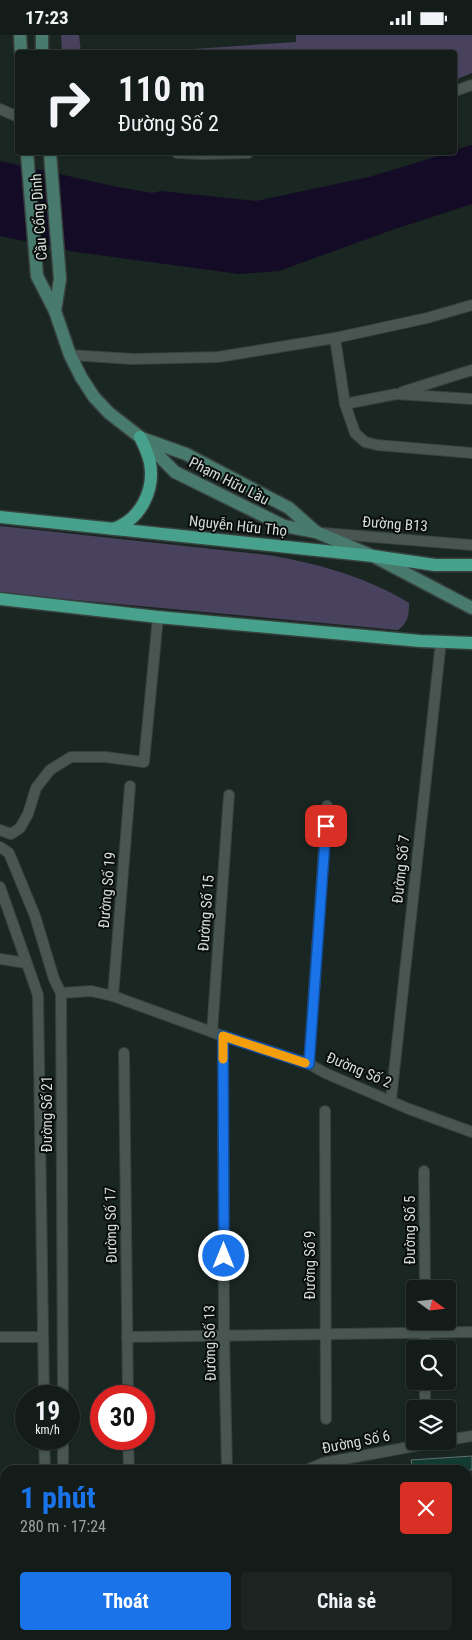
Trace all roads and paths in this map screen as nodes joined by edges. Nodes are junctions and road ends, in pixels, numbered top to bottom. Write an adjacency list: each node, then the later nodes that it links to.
1 (20, 35): 3 (main road)
2 (42, 35): 4 (main road)
3 (21, 50)
4 (42, 50)
5 (472, 85): 6 (street)
6 (457, 90)
7 (0, 109): 8 (street)
8 (15, 116)
9 (27, 155): 11 (main road, Cầu Cống Dinh)
10 (50, 155): 12 (main road, Cầu Cống Dinh)
11 (37, 276): 14 (main road, Phạm Hữu Lầu)
12 (60, 279): 14 (main road, Phạm Hữu Lầu)
13 (472, 305): 15 (street)
14 (55, 311): 16 (main road, Phạm Hữu Lầu)
15 (335, 338): 16 (street); 22 (street)
16 (70, 355): 23 (main road, Phạm Hữu Lầu)
17 (472, 370): 18 (street)
18 (450, 377): 19 (street); 20 (street)
19 (396, 394): 20 (street); 22 (street)
20 (454, 398): 21 (street)
21 (472, 399)
22 (344, 404): 24 (street)
23 (140, 437): 26 (main road); 27 (main road, Phạm Hữu Lầu); 27 (main road, Phạm Hữu Lầu)
24 (472, 453)
25 (0, 517): 26 (main road, Nguyễn Hữu Thọ)
26 (113, 529): 29 (main road, Nguyễn Hữu Thọ)
27 (316, 532): 28 (street, Đường B13); 29 (main road, Phạm Hữu Lầu)
28 (472, 545)
29 (373, 556): 30 (main road, Nguyễn Hữu Thọ); 32 (main road, Phạm Hữu Lầu)
30 (472, 565)
31 (0, 599): 33 (main road)
32 (472, 608)
33 (158, 617): 34 (main road); 39 (street)
34 (441, 641): 35 (main road); 50 (street, Đường Số 7)
35 (472, 643)
36 (130, 786): 45 (street, Đường Số 19)
37 (229, 795): 46 (street, Đường Số 15)
38 (327, 806): 49 (street)
39 (0, 830)
40 (0, 847): 44 (street, Đường Số 21)
41 (0, 887): 43 (street, Đường Số 21)
42 (0, 959): 43 (street)
43 (26, 963): 60 (street, Đường Số 21)
44 (61, 993): 45 (street, Đường Số 2); 64 (street, Đường Số 21)
45 (113, 997): 46 (street, Đường Số 2)
46 (212, 1032): 47 (street, Đường Số 2)
47 (223, 1036): 49 (street, Đường Số 2); 58 (street, Đường Số 13)
48 (124, 1053): 61 (street, Đường Số 17)
49 (309, 1064): 50 (street, Đường Số 2)
50 (391, 1100): 52 (street, Đường Số 2)
51 (325, 1111): 57 (street, Đường Số 9)
52 (472, 1132)
53 (424, 1171): 54 (street, Đường Số 5)
54 (425, 1280)
55 (472, 1332): 56 (street)
56 (425, 1333): 57 (street); 62 (street)
57 (326, 1334): 58 (street); 66 (street, Đường Số 9)
58 (224, 1335): 61 (street); 76 (street, Đường Số 13)
59 (0, 1337): 60 (street)
60 (43, 1337): 63 (street, Đường Số 21)
61 (127, 1337): 65 (street, Đường Số 17)
62 (425, 1340)
63 (44, 1385)
64 (63, 1385)
65 (128, 1385)
66 (326, 1419)
67 (472, 1436): 68 (street)
68 (456, 1439)
69 (406, 1448): 77 (street, Đường Số 6)
70 (44, 1450): 73 (street)
71 (63, 1450): 74 (street)
72 (128, 1450): 75 (street)
73 (44, 1465)
74 (63, 1465)
75 (129, 1465)
76 (227, 1465)
77 (318, 1465)

